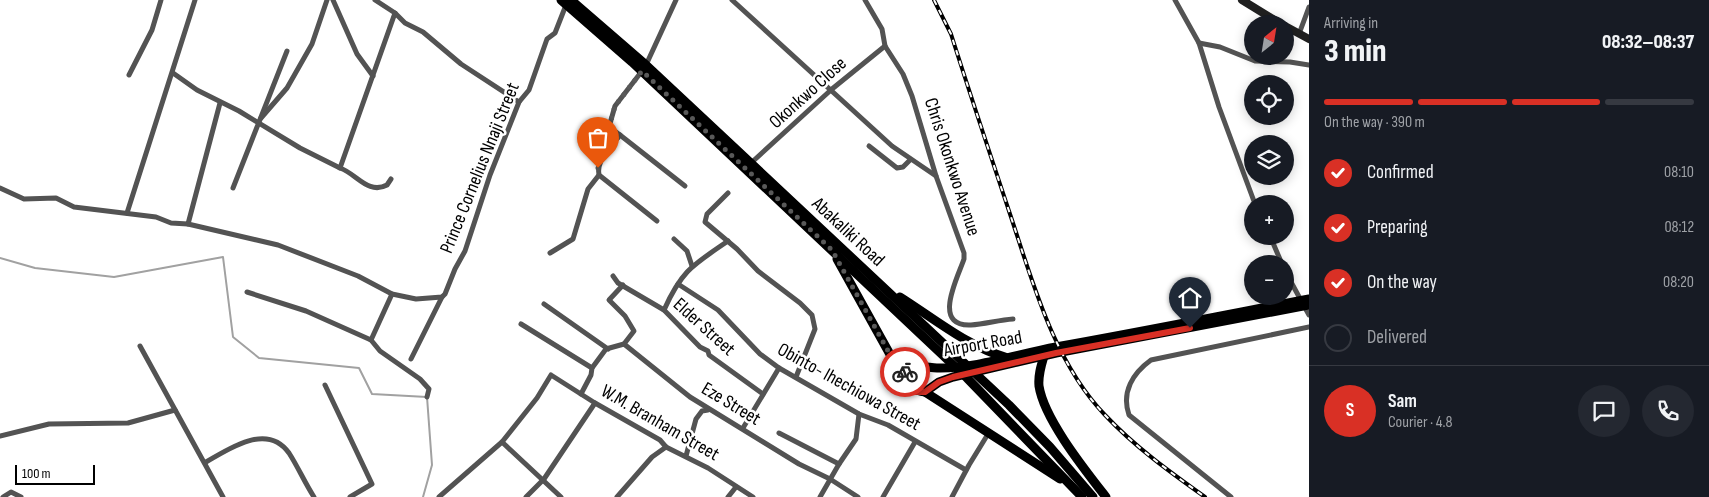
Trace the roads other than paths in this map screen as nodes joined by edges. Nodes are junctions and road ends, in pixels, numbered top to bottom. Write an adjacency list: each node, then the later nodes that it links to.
1 (161, 0): 24 (street)
2 (195, 0): 23 (street)
3 (327, 0): 29 (street)
4 (333, 0): 25 (street)
5 (375, 0): 13 (street)
6 (676, 0): 22 (street)
7 (732, 0): 26 (street)
8 (865, 0): 19 (street, Chris Okonkwo Avenue)
9 (1175, 0): 18 (street)
10 (1242, 0): 14 (main road)
11 (566, 2): 22 (main road, Abakaliki Road); 27 (street, Prince Cornelius Nnaji Street)
12 (1309, 7): 16 (street)
13 (395, 13): 25 (street); 27 (street)
14 (1267, 15)
15 (1294, 31): 16 (main road)
16 (1299, 34): 17 (main road)
17 (1309, 39)
18 (1198, 43): 21 (street); 42 (street)
19 (885, 46): 26 (street, Okonkwo Close); 36 (street, Chris Okonkwo Avenue)
20 (287, 52): 29 (street)
21 (1309, 65)
22 (644, 68): 30 (street); 33 (main road, Abakaliki Road); 48 (main road, Abakaliki Road)
23 (172, 73): 28 (street); 43 (street)
24 (129, 74)
25 (373, 76): 34 (street)
26 (832, 90): 32 (street); 33 (street, Okonkwo Close)
27 (519, 102): 58 (street, Prince Cornelius Nnaji Street)
28 (220, 103): 29 (street); 45 (street)
29 (258, 121): 34 (street); 40 (street)
30 (620, 135): 35 (street); 38 (street)
31 (869, 146): 32 (street)
32 (910, 160): 36 (street)
33 (751, 163): 52 (main road, Abakaliki Road)
34 (340, 168): 37 (street)
35 (599, 174): 44 (street); 49 (street)
36 (936, 176): 63 (street, Chris Okonkwo Avenue)
37 (391, 179)
38 (684, 186)
39 (0, 188): 43 (street)
40 (234, 188)
41 (728, 193): 47 (street)
42 (1252, 195)
43 (127, 212): 45 (street)
44 (657, 221)
45 (188, 224): 57 (street)
46 (674, 239): 50 (street)
47 (728, 241): 50 (street); 78 (street)
48 (832, 250): 77 (main road); 102 (main road, Abakaliki Road)
49 (550, 253)
50 (692, 266): 53 (street)
51 (613, 276): 55 (street, Elder Street)
52 (879, 283): 73 (main road); 119 (main road, Abakaliki Road)
53 (678, 284): 61 (street); 76 (street, Obinto- Ihechiowa Street)
54 (1294, 285): 59 (street)
55 (623, 286): 61 (street, Elder Street); 67 (street)
56 (247, 292): 66 (street)
57 (392, 294): 58 (street); 66 (street)
58 (442, 297): 72 (street, Prince Cornelius Nnaji Street)
59 (1306, 303): 62 (street); 70 (main road, Airport Road)
60 (544, 304): 69 (street)
61 (664, 310): 82 (street, Elder Street)
62 (1309, 315)
63 (1013, 319)
64 (521, 324): 75 (street)
65 (1309, 326): 121 (street)
66 (371, 340): 83 (street)
67 (624, 344): 69 (street); 86 (street, Eze Street)
68 (140, 346): 85 (street)
69 (608, 349): 75 (street)
70 (1055, 350): 71 (main road, Airport Road); 73 (main road, Airport Road)
71 (1044, 356): 74 (main road, Airport Road); 120 (main road)
72 (411, 358)
73 (1008, 358): 74 (main road, Airport Road)
74 (981, 366): 77 (main road, Airport Road); 80 (main road, Airport Road)
75 (592, 368): 81 (street)
76 (779, 368): 78 (street, Obinto- Ihechiowa Street); 82 (street)
77 (907, 374): 80 (main road)
78 (796, 377): 87 (street, Obinto- Ihechiowa Street)
79 (325, 385): 107 (street)
80 (925, 392): 90 (main road)
81 (582, 394): 84 (street, W.M. Branham Street); 92 (street, W.M. Branham Street)
82 (763, 394): 88 (street)
83 (427, 397)
84 (594, 403): 94 (street, W.M. Branham Street); 99 (street)
85 (175, 410): 91 (street); 96 (street)
86 (710, 410): 88 (street, Eze Street); 95 (street)
87 (859, 414): 93 (street, Obinto- Ihechiowa Street); 97 (street)
88 (743, 428): 100 (street, Eze Street)
89 (779, 433): 97 (street)
90 (988, 434): 98 (street); 102 (main road)
91 (0, 436)
92 (502, 442): 99 (street); 108 (street)
93 (915, 442): 98 (street, Obinto- Ihechiowa Street); 116 (street)
94 (666, 447): 95 (street, W.M. Branham Street); 111 (street)
95 (686, 456): 101 (street, W.M. Branham Street)
96 (206, 462): 105 (street); 106 (street)
97 (839, 464): 100 (street)
98 (966, 470): 117 (street)
99 (544, 479): 109 (street); 110 (street)
100 (830, 480): 114 (street); 115 (street, Eze Street)
101 (736, 487): 112 (street); 113 (street, W.M. Branham Street)
102 (1073, 487): 118 (main road, Abakaliki Road)
103 (4, 497): 104 (street)
104 (21, 497)
105 (223, 497)
106 (314, 497)
107 (350, 497)
108 (439, 497)
109 (526, 497)
110 (561, 497)
111 (617, 497)
112 (728, 497)
113 (753, 497)
114 (820, 497)
115 (858, 497)
116 (883, 497)
117 (952, 497)
118 (1082, 497)
119 (1093, 497)
120 (1106, 497)
121 (1231, 497)

